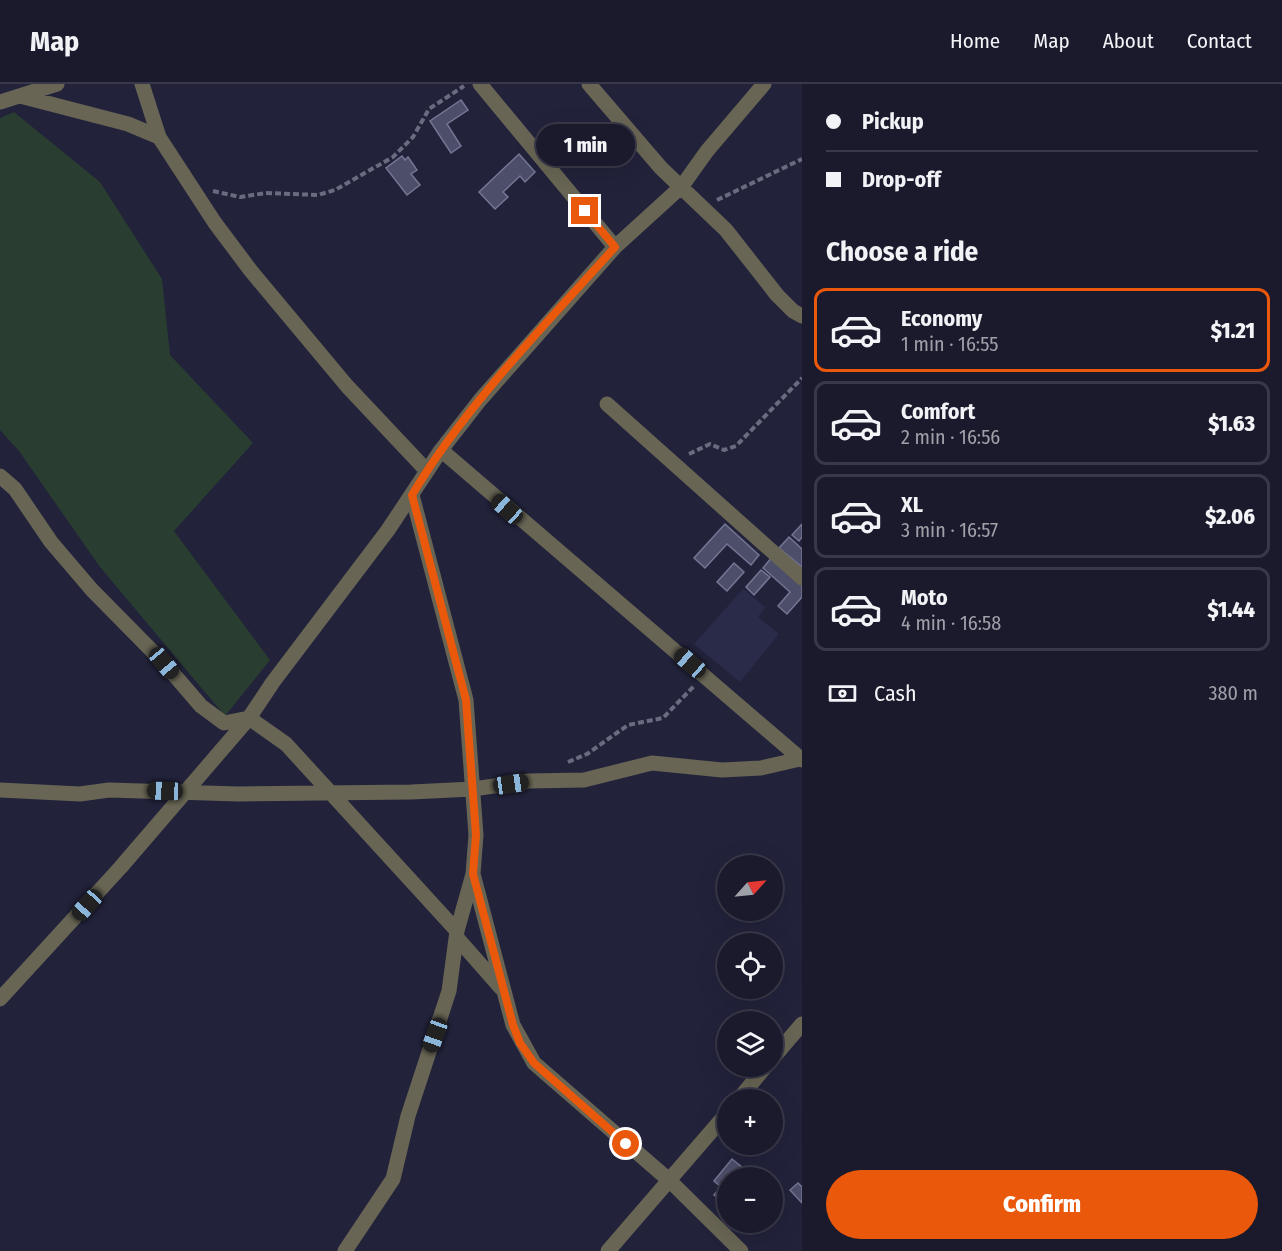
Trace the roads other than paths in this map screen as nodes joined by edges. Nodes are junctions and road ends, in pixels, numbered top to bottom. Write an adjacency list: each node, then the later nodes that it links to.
1 (57, 84): 7 (street)
2 (142, 84): 10 (street)
3 (480, 84): 12 (street)
4 (589, 84): 11 (street)
5 (755, 84): 9 (street)
6 (764, 84): 9 (street)
7 (20, 96): 8 (street); 10 (street)
8 (0, 102)
9 (747, 103): 11 (street)
10 (159, 138): 16 (street)
11 (682, 186): 12 (street); 13 (street)
12 (615, 247): 15 (street)
13 (802, 316)
14 (607, 404): 19 (street)
15 (441, 450): 16 (street); 21 (street)
16 (427, 471): 18 (street)
17 (0, 476): 20 (street)
18 (412, 495): 20 (street); 22 (street)
19 (802, 578)
20 (249, 718): 24 (street); 25 (street)
21 (801, 759): 22 (street)
22 (473, 789): 25 (street); 26 (street)
23 (0, 790): 24 (street)
24 (186, 792): 25 (street); 29 (street)
25 (333, 793): 27 (street)
26 (473, 874): 27 (street); 28 (street)
27 (458, 935): 28 (street); 36 (street)
28 (503, 991): 35 (street)
29 (0, 999)
30 (802, 1024): 31 (street)
31 (783, 1046)
32 (757, 1077): 33 (street)
33 (747, 1089)
34 (717, 1125): 35 (street)
35 (670, 1181): 37 (street); 38 (street)
36 (345, 1251)
37 (608, 1251)
38 (741, 1251)

